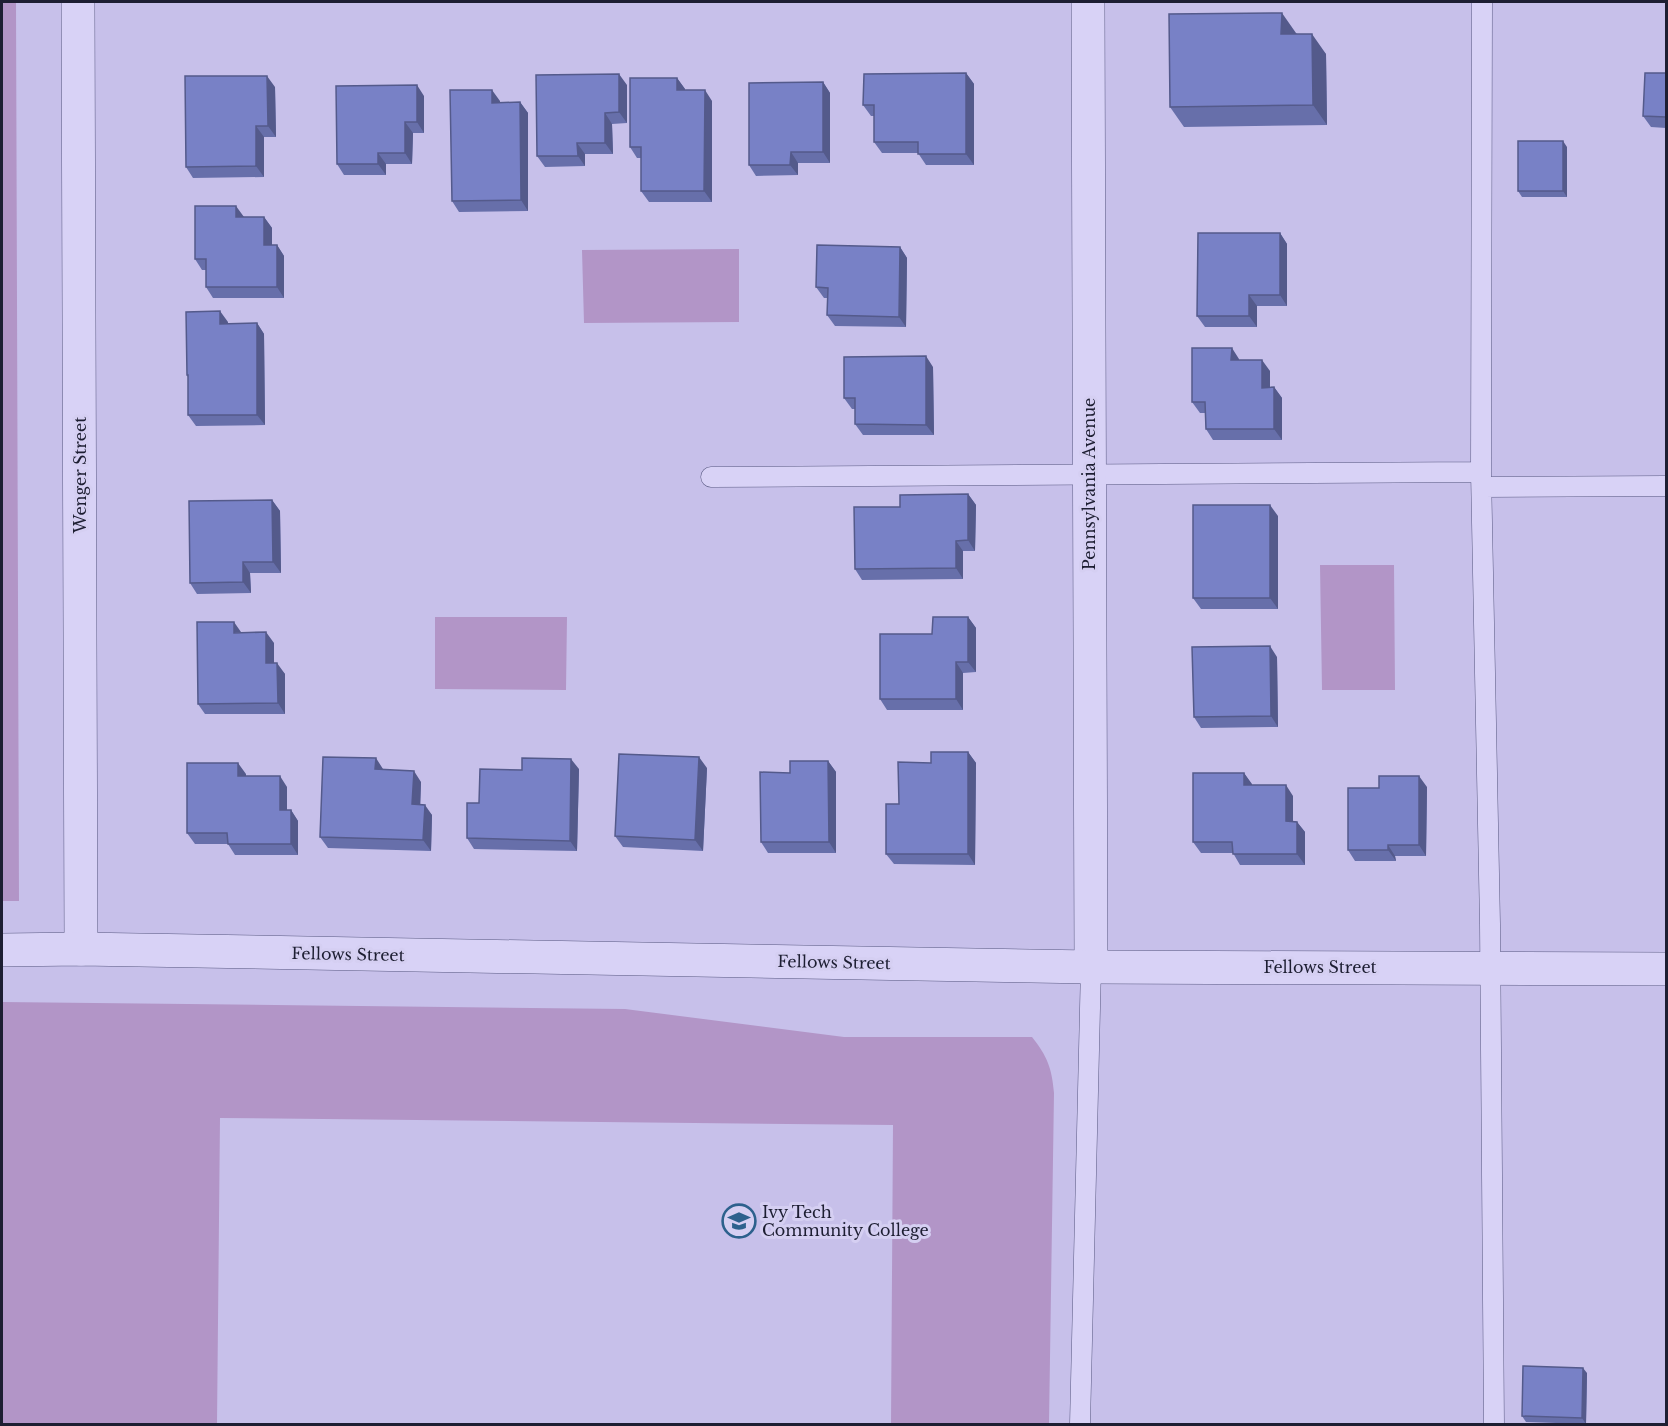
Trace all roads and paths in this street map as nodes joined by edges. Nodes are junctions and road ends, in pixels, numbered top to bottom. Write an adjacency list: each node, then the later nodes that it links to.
1 (78, 2): 8 (street, Wenger Street)
2 (1088, 2): 4 (street, Pennsylvania Avenue)
3 (1482, 2): 6 (lane)
4 (1089, 473): 5 (lane); 6 (lane); 10 (street, Pennsylvania Avenue)
5 (711, 477)
6 (1481, 479): 7 (lane); 11 (lane)
7 (1666, 486)
8 (81, 949): 9 (street, Fellows Street); 10 (street, Fellows Street)
9 (2, 950)
10 (1091, 967): 11 (street, Fellows Street); 13 (lane)
11 (1490, 968): 12 (street, Fellows Street); 14 (lane)
12 (1666, 969)
13 (1080, 1425)
14 (1494, 1425)

